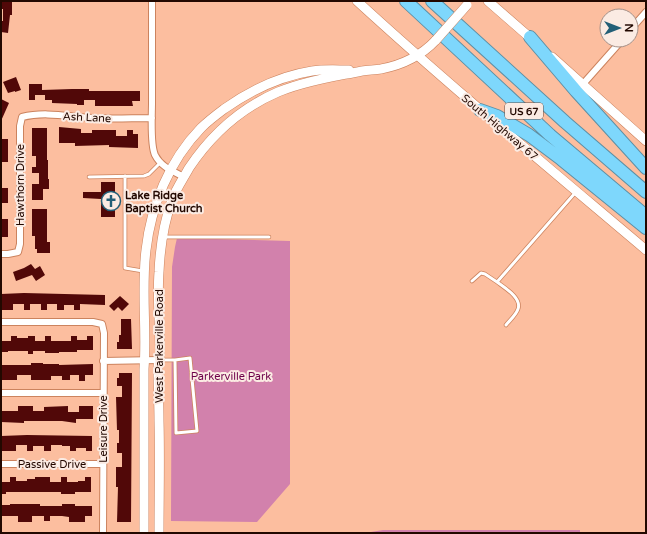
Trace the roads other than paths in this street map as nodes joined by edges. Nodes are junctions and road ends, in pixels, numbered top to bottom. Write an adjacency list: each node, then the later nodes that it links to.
1 (152, 1): 16 (street)
2 (357, 1): 11 (main road, South Highway 67)
3 (406, 1): 26 (highway, US 67)
4 (432, 1): 25 (highway, US 67)
5 (490, 2): 9 (main road)
6 (469, 3): 11 (main road, bridge)
7 (646, 12): 8 (street)
8 (639, 20)
9 (530, 37): 13 (main road); 19 (highway)
10 (615, 48): 13 (street)
11 (417, 56): 12 (main road); 14 (main road, South Highway 67)
12 (366, 71): 20 (main road, West Parkerville Road); 23 (main road, West Parkerville Road)
13 (583, 84): 17 (main road)
14 (480, 110): 24 (main road, South Highway 67); 27 (highway)
15 (22, 117): 16 (street, Ash Lane); 31 (street, Hawthorn Drive)
16 (152, 118): 18 (street)
17 (646, 142)
18 (160, 163): 20 (street); 21 (lane)
19 (646, 168)
20 (171, 170): 23 (street); 32 (main road, West Parkerville Road)
21 (125, 176): 22 (lane); 32 (lane)
22 (89, 177)
23 (184, 177): 28 (main road, West Parkerville Road)
24 (576, 191): 30 (main road, South Highway 67); 35 (lane)
25 (646, 192)
26 (646, 216)
27 (646, 228)
28 (163, 237): 29 (lane); 33 (main road, West Parkerville Road)
29 (269, 237)
30 (646, 250)
31 (1, 254)
32 (144, 271): 33 (main road); 38 (main road, West Parkerville Road)
33 (159, 272): 39 (main road, West Parkerville Road)
34 (472, 281): 35 (lane)
35 (497, 282): 37 (lane)
36 (1, 322): 41 (street, Leisure Drive)
37 (506, 325)
38 (145, 360): 39 (street); 41 (street); 46 (main road, West Parkerville Road)
39 (159, 360): 40 (lane); 50 (main road, West Parkerville Road)
40 (175, 360): 40 (lane)
41 (103, 361): 43 (street, Leisure Drive)
42 (1, 393): 43 (street)
43 (103, 393): 45 (street, Leisure Drive)
44 (1, 464): 45 (street, Passive Drive)
45 (103, 464): 47 (street, Leisure Drive)
46 (144, 494): 48 (main road, West Parkerville Road); 49 (main road)
47 (103, 533)
48 (144, 533)
49 (148, 533)
50 (159, 533)

